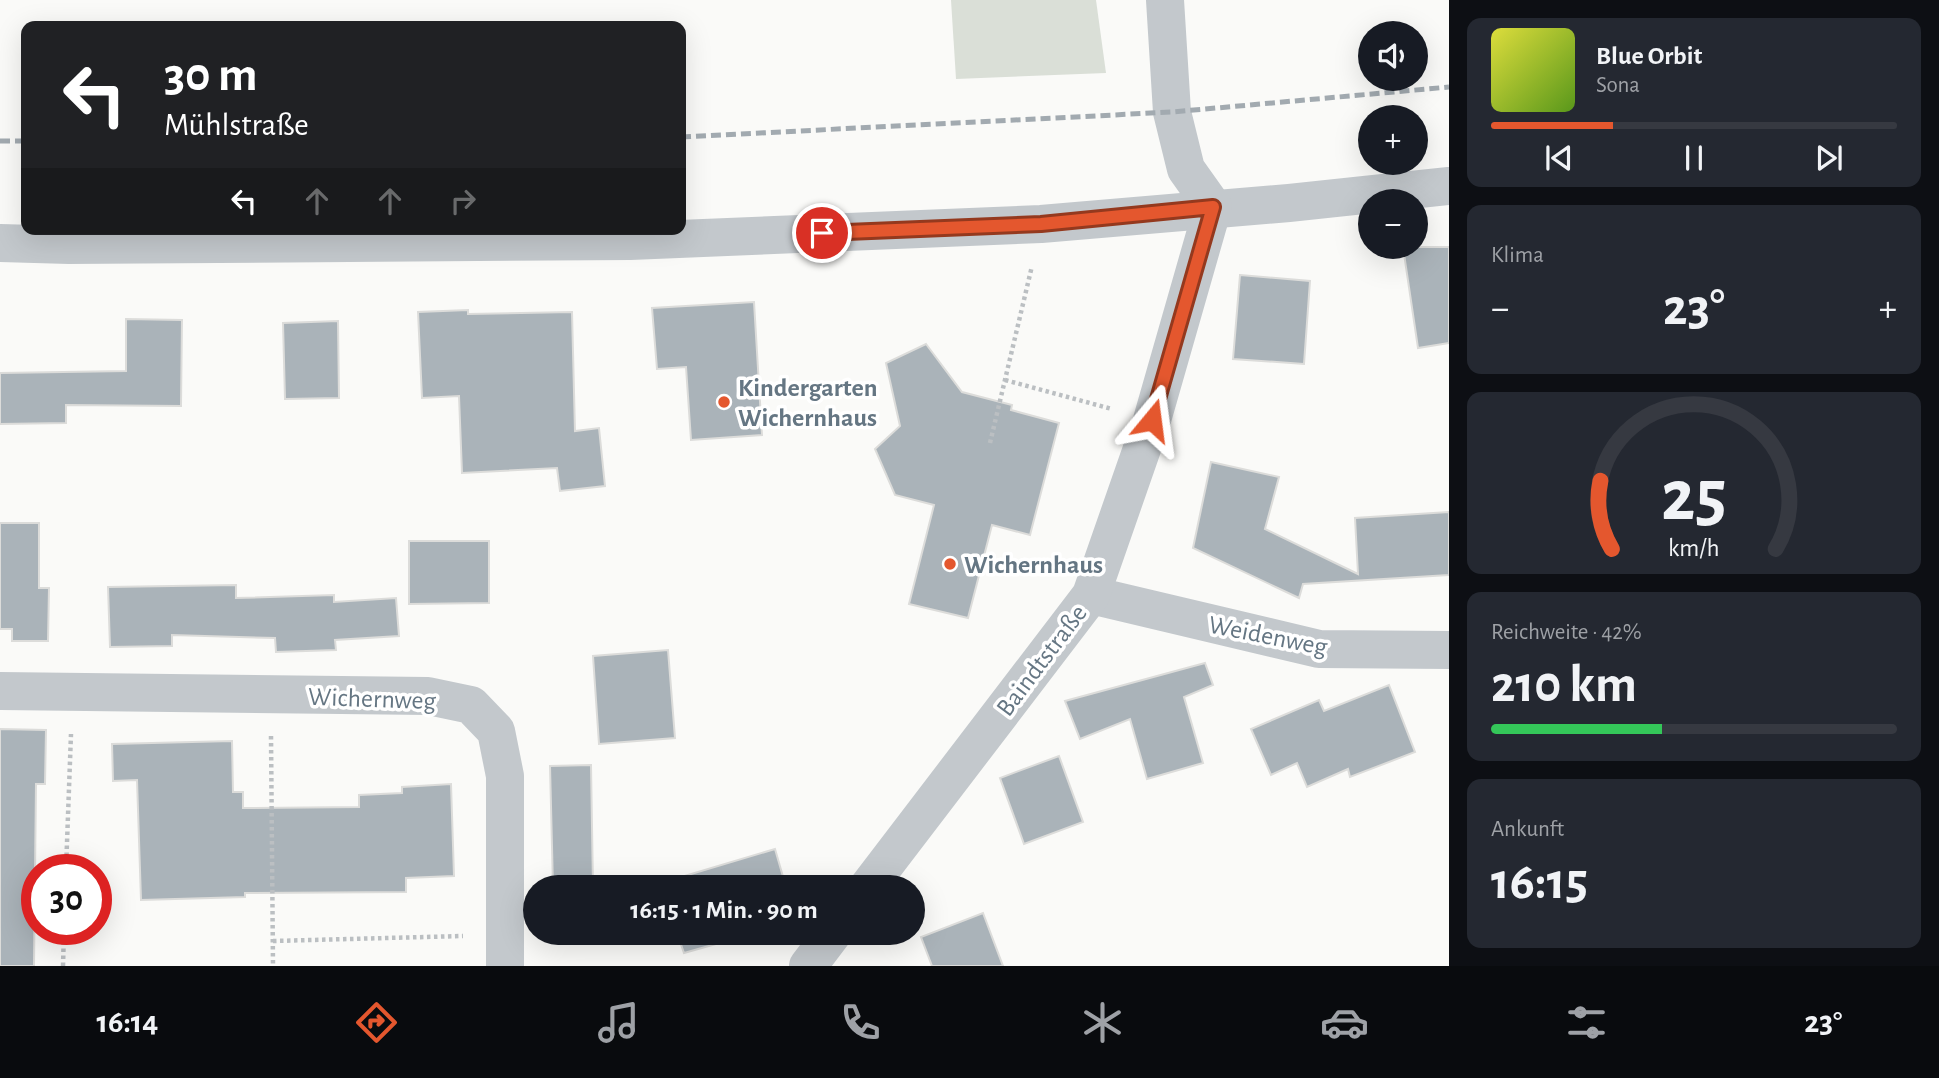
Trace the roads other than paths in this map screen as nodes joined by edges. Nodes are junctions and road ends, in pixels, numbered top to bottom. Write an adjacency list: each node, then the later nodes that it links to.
1 (1165, 0): 3 (street)
2 (1449, 186): 3 (street)
3 (1213, 207): 4 (street); 5 (street, Baindtstraße)
4 (0, 243)
5 (1091, 595): 6 (street, Weidenweg); 8 (street, Baindtstraße)
6 (1449, 650)
7 (0, 691): 10 (street, Wichernweg)
8 (876, 875)
9 (824, 945): 11 (street)
10 (505, 950)
11 (808, 966)

